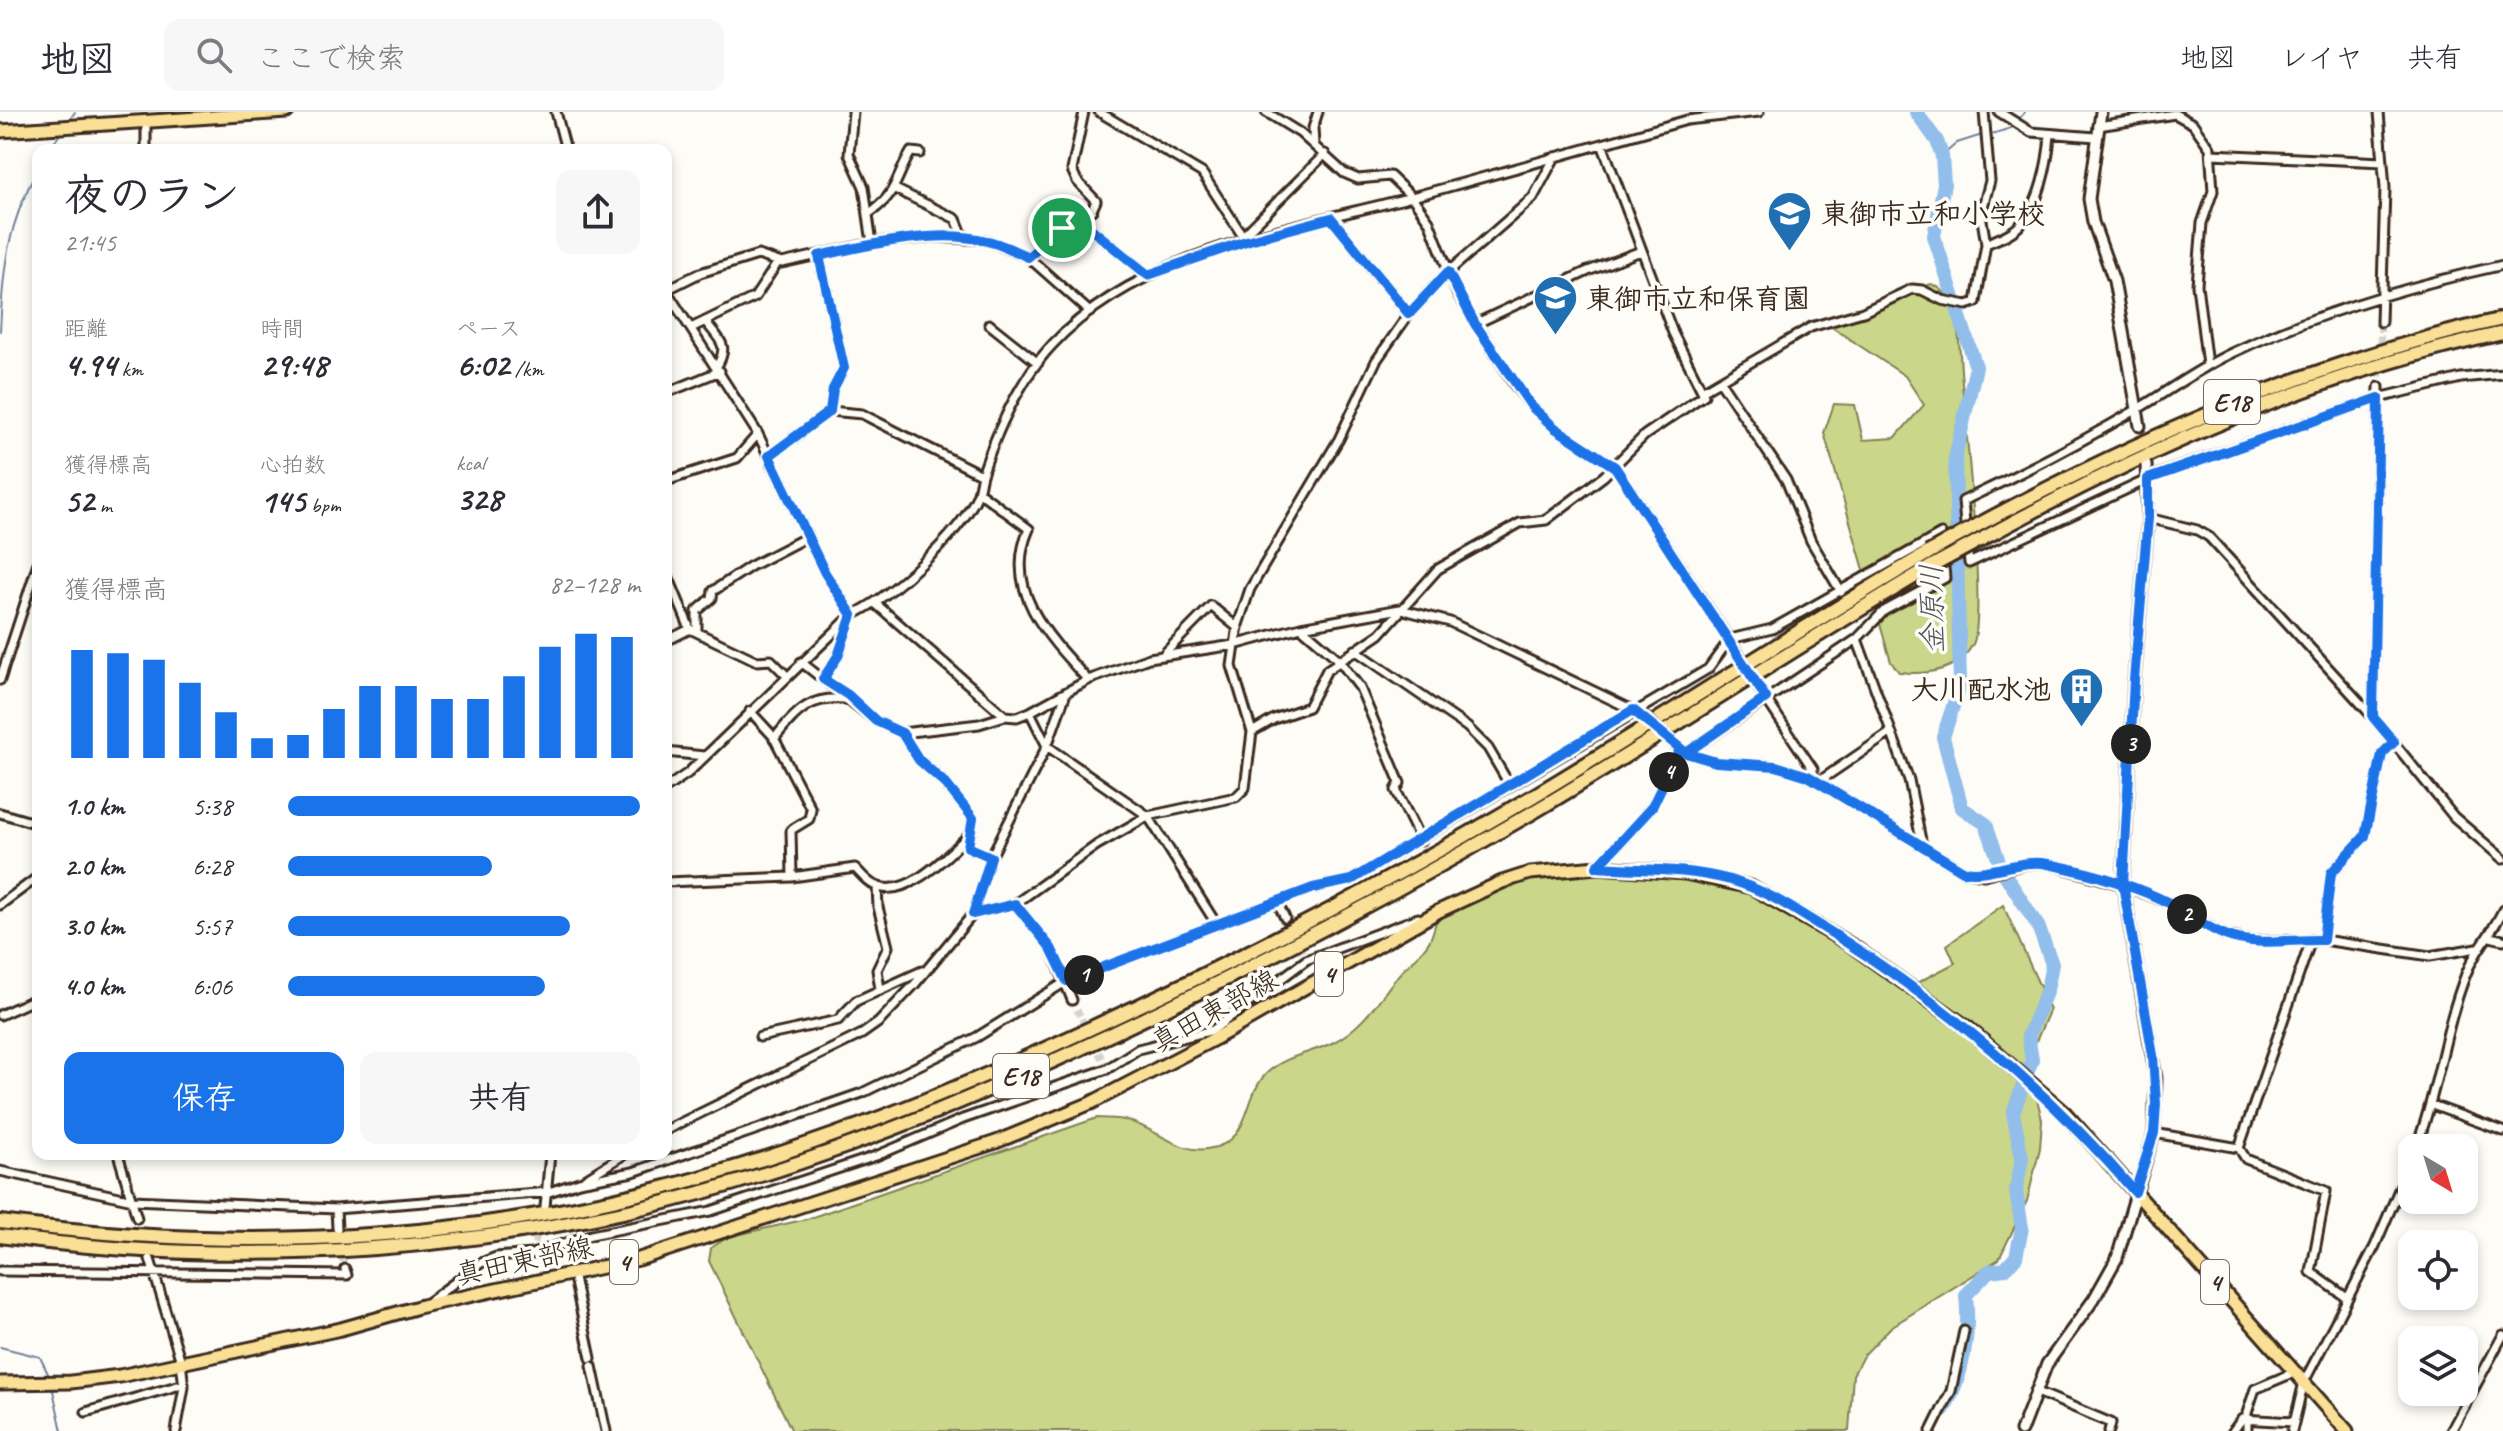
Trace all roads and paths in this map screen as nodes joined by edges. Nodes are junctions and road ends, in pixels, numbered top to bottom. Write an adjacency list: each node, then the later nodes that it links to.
1 (287, 112): 15 (main road)
2 (556, 112): 21 (street)
3 (853, 112): 31 (street)
4 (1084, 112): 33 (street)
5 (1099, 112): 34 (street)
6 (1266, 112): 22 (street)
7 (1318, 112): 22 (street)
8 (1759, 112): 14 (street)
9 (1984, 112): 37 (street)
10 (1999, 112): 18 (street)
11 (2101, 112): 16 (street)
12 (2379, 112): 28 (street)
13 (2168, 113): 16 (street); 26 (street)
14 (1685, 116): 23 (street)
15 (146, 121): 17 (main road); 20 (street)
16 (2098, 126): 19 (street)
17 (0, 131)
18 (2050, 135): 19 (street); 37 (street)
19 (2096, 137): 66 (street)
20 (146, 144)
21 (564, 144)
22 (1314, 144): 25 (street)
23 (1602, 144): 27 (street); 38 (street)
24 (920, 153): 29 (street)
25 (1325, 154): 30 (street); 34 (street)
26 (2211, 154): 28 (street); 58 (street)
27 (1555, 157): 30 (street); 43 (street)
28 (2383, 162): 47 (street)
29 (895, 189): 31 (street); 35 (street)
30 (1412, 197): 32 (street); 43 (street)
31 (868, 214): 36 (street)
32 (1331, 218): 34 (street); 49 (street)
33 (1080, 220): 40 (street); 44 (street)
34 (1246, 237): 44 (street)
35 (964, 239): 36 (street); 40 (street)
36 (872, 243): 39 (street)
37 (1986, 244): 61 (street)
38 (1641, 251): 54 (street); 64 (street)
39 (819, 256): 41 (street); 67 (street)
40 (1028, 257): 48 (street)
41 (778, 262): 45 (street); 51 (street)
42 (2503, 265): 47 (street)
43 (1448, 272): 49 (street); 54 (street)
44 (1148, 275): 48 (street)
45 (672, 287)
46 (672, 299): 55 (street)
47 (2381, 299): 52 (street); 58 (street)
48 (1090, 312): 57 (street)
49 (1409, 314): 87 (street)
50 (2503, 319): 79 (highway, E18, bridge)
51 (705, 321): 55 (street); 59 (street)
52 (2381, 322)
53 (989, 324): 57 (street)
54 (1475, 324): 72 (street)
55 (691, 328): 59 (street)
56 (2503, 333): 79 (highway, E18, bridge)
57 (1038, 363): 73 (street)
58 (2207, 365): 66 (street)
59 (718, 368): 63 (street); 69 (street)
60 (2503, 374): 65 (street)
61 (1720, 381): 64 (street); 82 (street)
62 (2379, 387): 65 (street)
63 (672, 390)
64 (1702, 391): 72 (street)
65 (2379, 398): 75 (street); 108 (street)
66 (2138, 409): 68 (street); 75 (street)
67 (830, 411): 70 (street); 73 (street)
68 (2140, 426)
69 (758, 434): 70 (street); 74 (street)
70 (769, 456): 78 (street)
71 (2146, 464): 75 (street)
72 (1615, 467): 84 (street); 90 (street)
73 (982, 475): 76 (street)
74 (672, 479)
75 (2148, 479): 77 (street)
76 (979, 492): 83 (street); 100 (street)
77 (2148, 518): 108 (street); 133 (street)
78 (807, 537): 85 (street); 88 (street)
79 (1931, 559): 176 (highway, E18); 178 (highway, E18)
80 (32, 581): 99 (street)
81 (672, 584): 88 (street)
82 (1841, 592): 90 (street); 91 (street)
83 (876, 604): 85 (street); 107 (street)
84 (1400, 609): 86 (street); 93 (street); 104 (street)
85 (852, 615): 96 (street); 98 (street)
86 (1301, 627): 92 (street); 95 (street)
87 (1238, 628): 92 (street); 94 (street)
88 (693, 631): 89 (street); 97 (street)
89 (672, 639)
90 (1730, 639): 102 (street, bridge); 104 (street)
91 (1857, 639): 102 (street); 111 (street)
92 (1234, 645): 94 (street); 109 (street)
93 (1355, 650): 95 (street); 120 (street)
94 (1163, 655): 100 (street)
95 (1338, 659): 109 (street); 125 (street)
96 (801, 662): 97 (street); 98 (street)
97 (786, 675): 105 (street)
98 (823, 679): 103 (street)
99 (0, 680)
100 (1088, 680): 101 (street)
101 (1065, 696): 106 (street); 114 (street)
102 (1764, 696): 115 (street); 118 (street)
103 (854, 700): 110 (street); 112 (street)
104 (1633, 710): 115 (street, bridge); 120 (street)
105 (750, 711): 112 (street); 117 (street)
106 (1030, 712): 107 (street); 114 (street)
107 (1005, 716): 110 (street)
108 (2373, 717): 113 (street)
109 (1252, 732): 122 (street)
110 (902, 733): 124 (street)
111 (1890, 733): 118 (street); 126 (street)
112 (774, 739): 130 (street)
113 (2394, 742): 128 (street); 145 (street)
114 (1047, 746): 122 (street); 127 (street)
115 (1680, 749): 118 (street); 129 (street)
116 (672, 753): 117 (street)
117 (704, 756): 119 (street)
118 (1816, 781): 126 (street)
119 (672, 783)
120 (1509, 784): 125 (street)
121 (0, 813): 123 (street)
122 (1148, 816): 136 (street); 142 (street)
123 (32, 822)
124 (971, 833): 127 (street); 134 (street)
125 (1421, 841): 135 (street)
126 (1922, 845): 133 (street)
127 (991, 857): 140 (street)
128 (2503, 859)
129 (1597, 867): 139 (main road, 真田東部線 / 4); 170 (main road, 真田東部線 / 4)
130 (792, 877): 132 (street); 134 (street)
131 (32, 881): 137 (street)
132 (672, 882)
133 (2123, 885): 144 (street); 159 (street)
134 (877, 886): 150 (street)
135 (1277, 902): 141 (street); 142 (street)
136 (1015, 904): 140 (street); 149 (street)
137 (0, 905)
138 (2503, 910): 143 (street)
139 (1439, 911): 154 (main road, 真田東部線 / 4); 154 (street)
140 (973, 914): 148 (street)
141 (1285, 918)
142 (1217, 925): 149 (street)
143 (2490, 937): 146 (street); 147 (street)
144 (2311, 940): 145 (street); 161 (street)
145 (2323, 940): 147 (street)
146 (2503, 940)
147 (2477, 948): 156 (street)
148 (922, 971): 150 (street); 157 (street)
149 (1067, 981): 151 (street); 162 (street)
150 (880, 989): 155 (street)
151 (1072, 1000)
152 (32, 1001): 153 (street)
153 (0, 1015)
154 (1216, 1034): 182 (main road, 真田東部線 / 4); 185 (street)
155 (760, 1037)
156 (2432, 1105): 158 (street); 160 (street)
157 (672, 1127)
158 (2503, 1131)
159 (2154, 1133): 161 (street); 170 (street)
160 (2421, 1134)
161 (2239, 1148): 184 (street)
162 (672, 1159)
163 (120, 1160): 172 (street)
164 (550, 1160): 169 (street)
165 (615, 1160): 168 (street)
166 (668, 1160): 168 (street)
167 (0, 1171): 172 (street)
168 (579, 1182): 169 (street)
169 (549, 1192): 173 (street); 174 (street)
170 (2135, 1192): 189 (main road, 真田東部線 / 4); 193 (street)
171 (2398, 1195): 184 (street)
172 (133, 1200): 174 (street); 175 (street)
173 (545, 1207)
174 (336, 1209): 177 (street)
175 (137, 1218)
176 (0, 1222)
177 (337, 1228)
178 (0, 1236)
179 (150, 1259): 183 (street)
180 (345, 1269): 183 (street)
181 (0, 1271): 183 (street)
182 (573, 1273): 185 (main road, 真田東部線 / 4); 198 (street)
183 (155, 1275): 188 (street)
184 (2347, 1298): 190 (street)
185 (422, 1306): 188 (main road, 真田東部線 / 4)
186 (1964, 1331): 199 (street)
187 (2503, 1335): 206 (street)
188 (181, 1362): 191 (main road, 真田東部線 / 4); 192 (street)
189 (2295, 1372): 190 (main road, 真田東部線 / 4); 195 (street)
190 (2304, 1382): 196 (street); 205 (main road, 真田東部線 / 4)
191 (0, 1383)
192 (184, 1384): 194 (street); 197 (street)
193 (2035, 1391): 200 (street); 201 (street)
194 (86, 1412)
195 (2247, 1419): 196 (street); 202 (street); 203 (street)
196 (2293, 1422): 204 (street)
197 (176, 1431)
198 (606, 1431)
199 (1931, 1431)
200 (2021, 1431)
201 (2109, 1431)
202 (2233, 1431)
203 (2247, 1431)
204 (2292, 1431)
205 (2347, 1431)
206 (2451, 1431)

